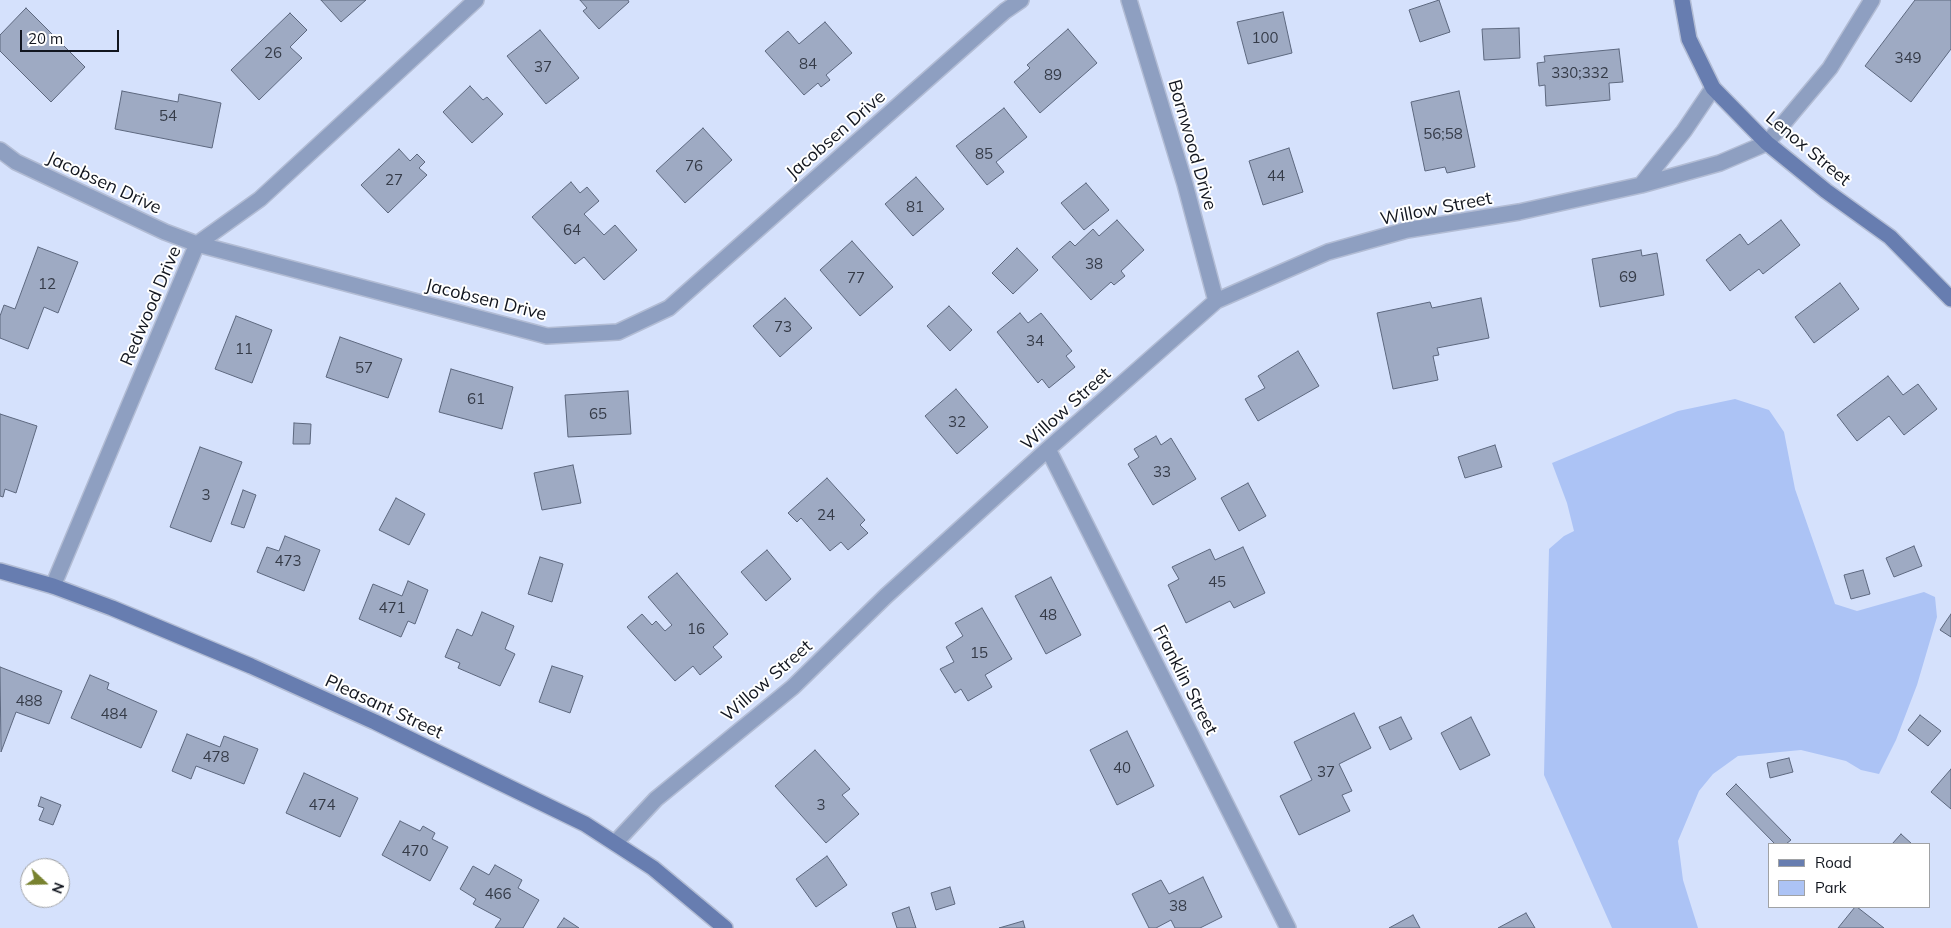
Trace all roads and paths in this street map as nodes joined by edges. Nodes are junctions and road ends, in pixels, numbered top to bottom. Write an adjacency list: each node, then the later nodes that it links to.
1 (476, 0): 10 (street, Redwood Drive)
2 (1021, 0): 10 (street, Jacobsen Drive)
3 (1129, 0): 12 (street, Bornwood Drive)
4 (1682, 0): 6 (street, Lenox Street)
5 (1872, 0): 7 (street)
6 (1713, 88): 7 (street, Lenox Street); 9 (street)
7 (1767, 143): 9 (street, Willow Street); 11 (street, Lenox Street)
8 (0, 150): 10 (street, Jacobsen Drive)
9 (1641, 185): 12 (street, Willow Street)
10 (198, 244): 15 (street, Redwood Drive)
11 (1951, 299)
12 (1216, 301): 13 (street, Willow Street)
13 (1048, 449): 16 (street, Willow Street); 18 (street, Franklin Street)
14 (0, 571): 15 (street, Pleasant Street)
15 (53, 586): 16 (street, Pleasant Street)
16 (614, 843): 17 (street, Pleasant Street)
17 (725, 928)
18 (1288, 928)

